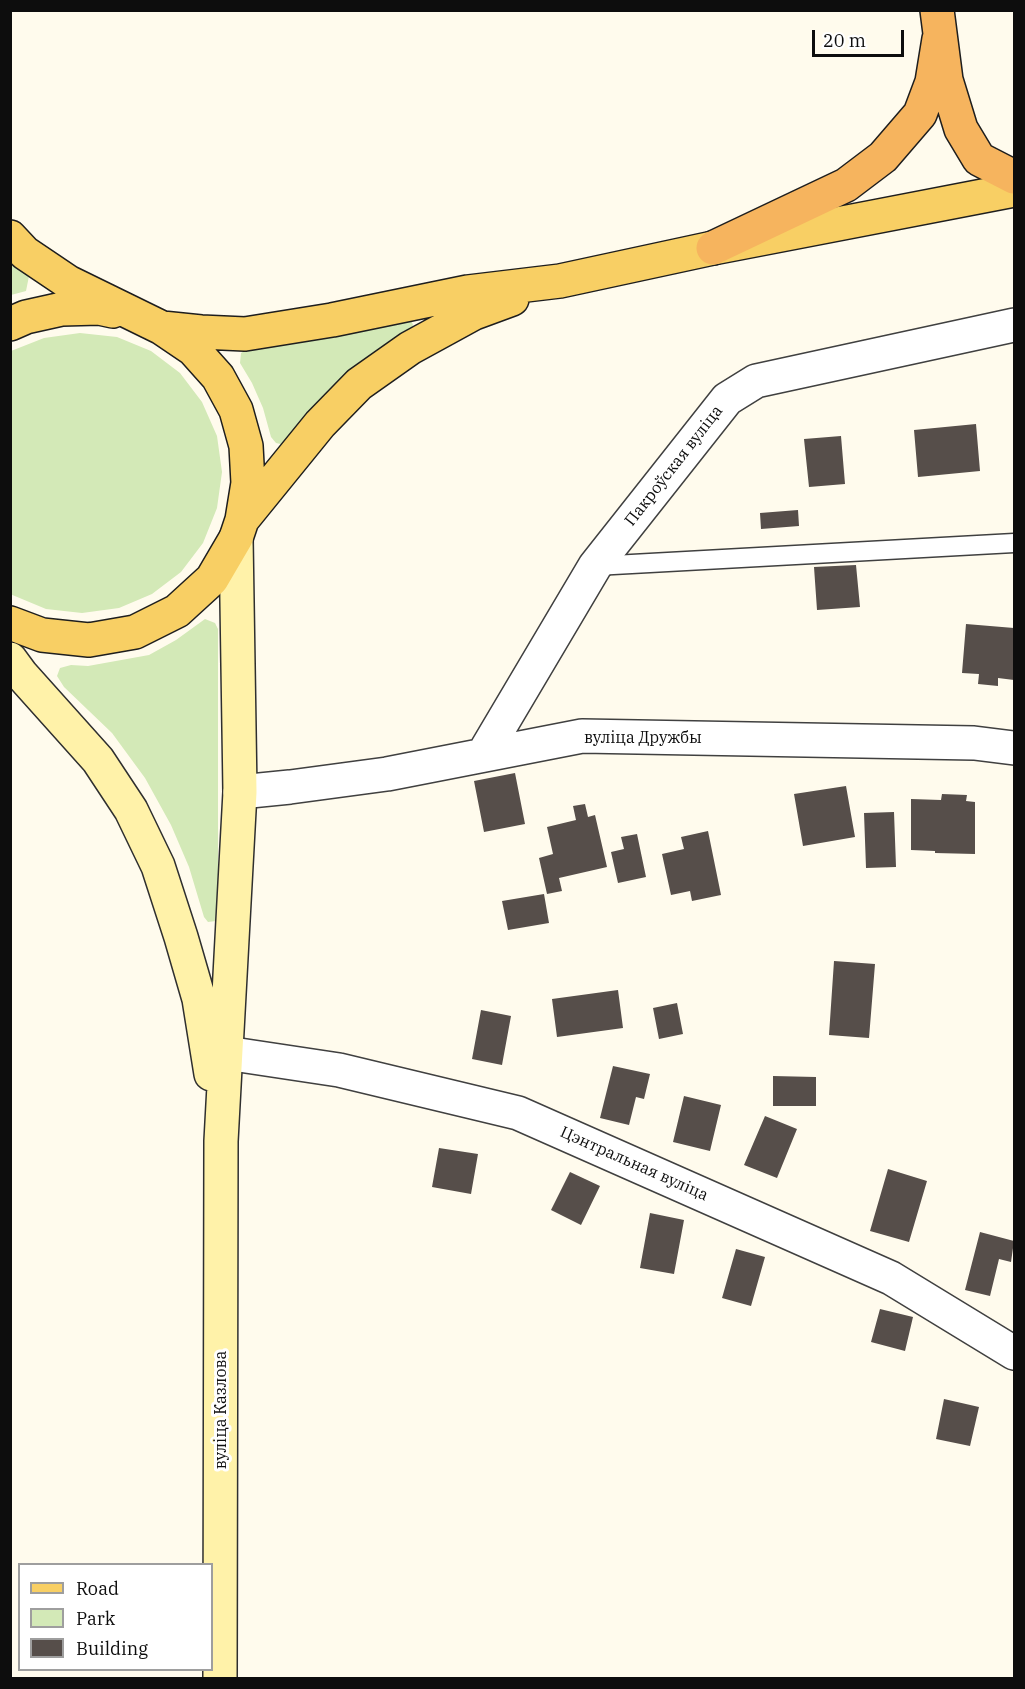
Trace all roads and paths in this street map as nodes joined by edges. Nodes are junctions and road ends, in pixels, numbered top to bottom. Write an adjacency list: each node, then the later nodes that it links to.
1 (938, 25): 2 (highway); 5 (highway)
2 (1014, 177)
3 (1014, 190): 5 (main road)
4 (10, 237): 7 (main road)
5 (713, 248): 6 (main road)
6 (560, 281): 7 (main road); 10 (main road)
7 (149, 322): 8 (main road); 10 (main road)
8 (10, 324)
9 (1014, 325): 12 (street, Пакроўская вуліца)
10 (239, 529): 13 (main road); 17 (main road)
11 (1014, 543): 12 (lane)
12 (595, 566): 16 (street, Пакроўская вуліца)
13 (10, 623)
14 (10, 659): 19 (main road)
15 (1014, 748): 16 (street, вуліца Дружбы)
16 (483, 756): 17 (street, вуліца Дружбы)
17 (240, 792): 18 (main road)
18 (226, 1053): 19 (main road); 20 (street, Цэнтральная вуліца)
19 (221, 1141): 21 (main road, вуліца Казлова)
20 (1014, 1353)
21 (220, 1678)

